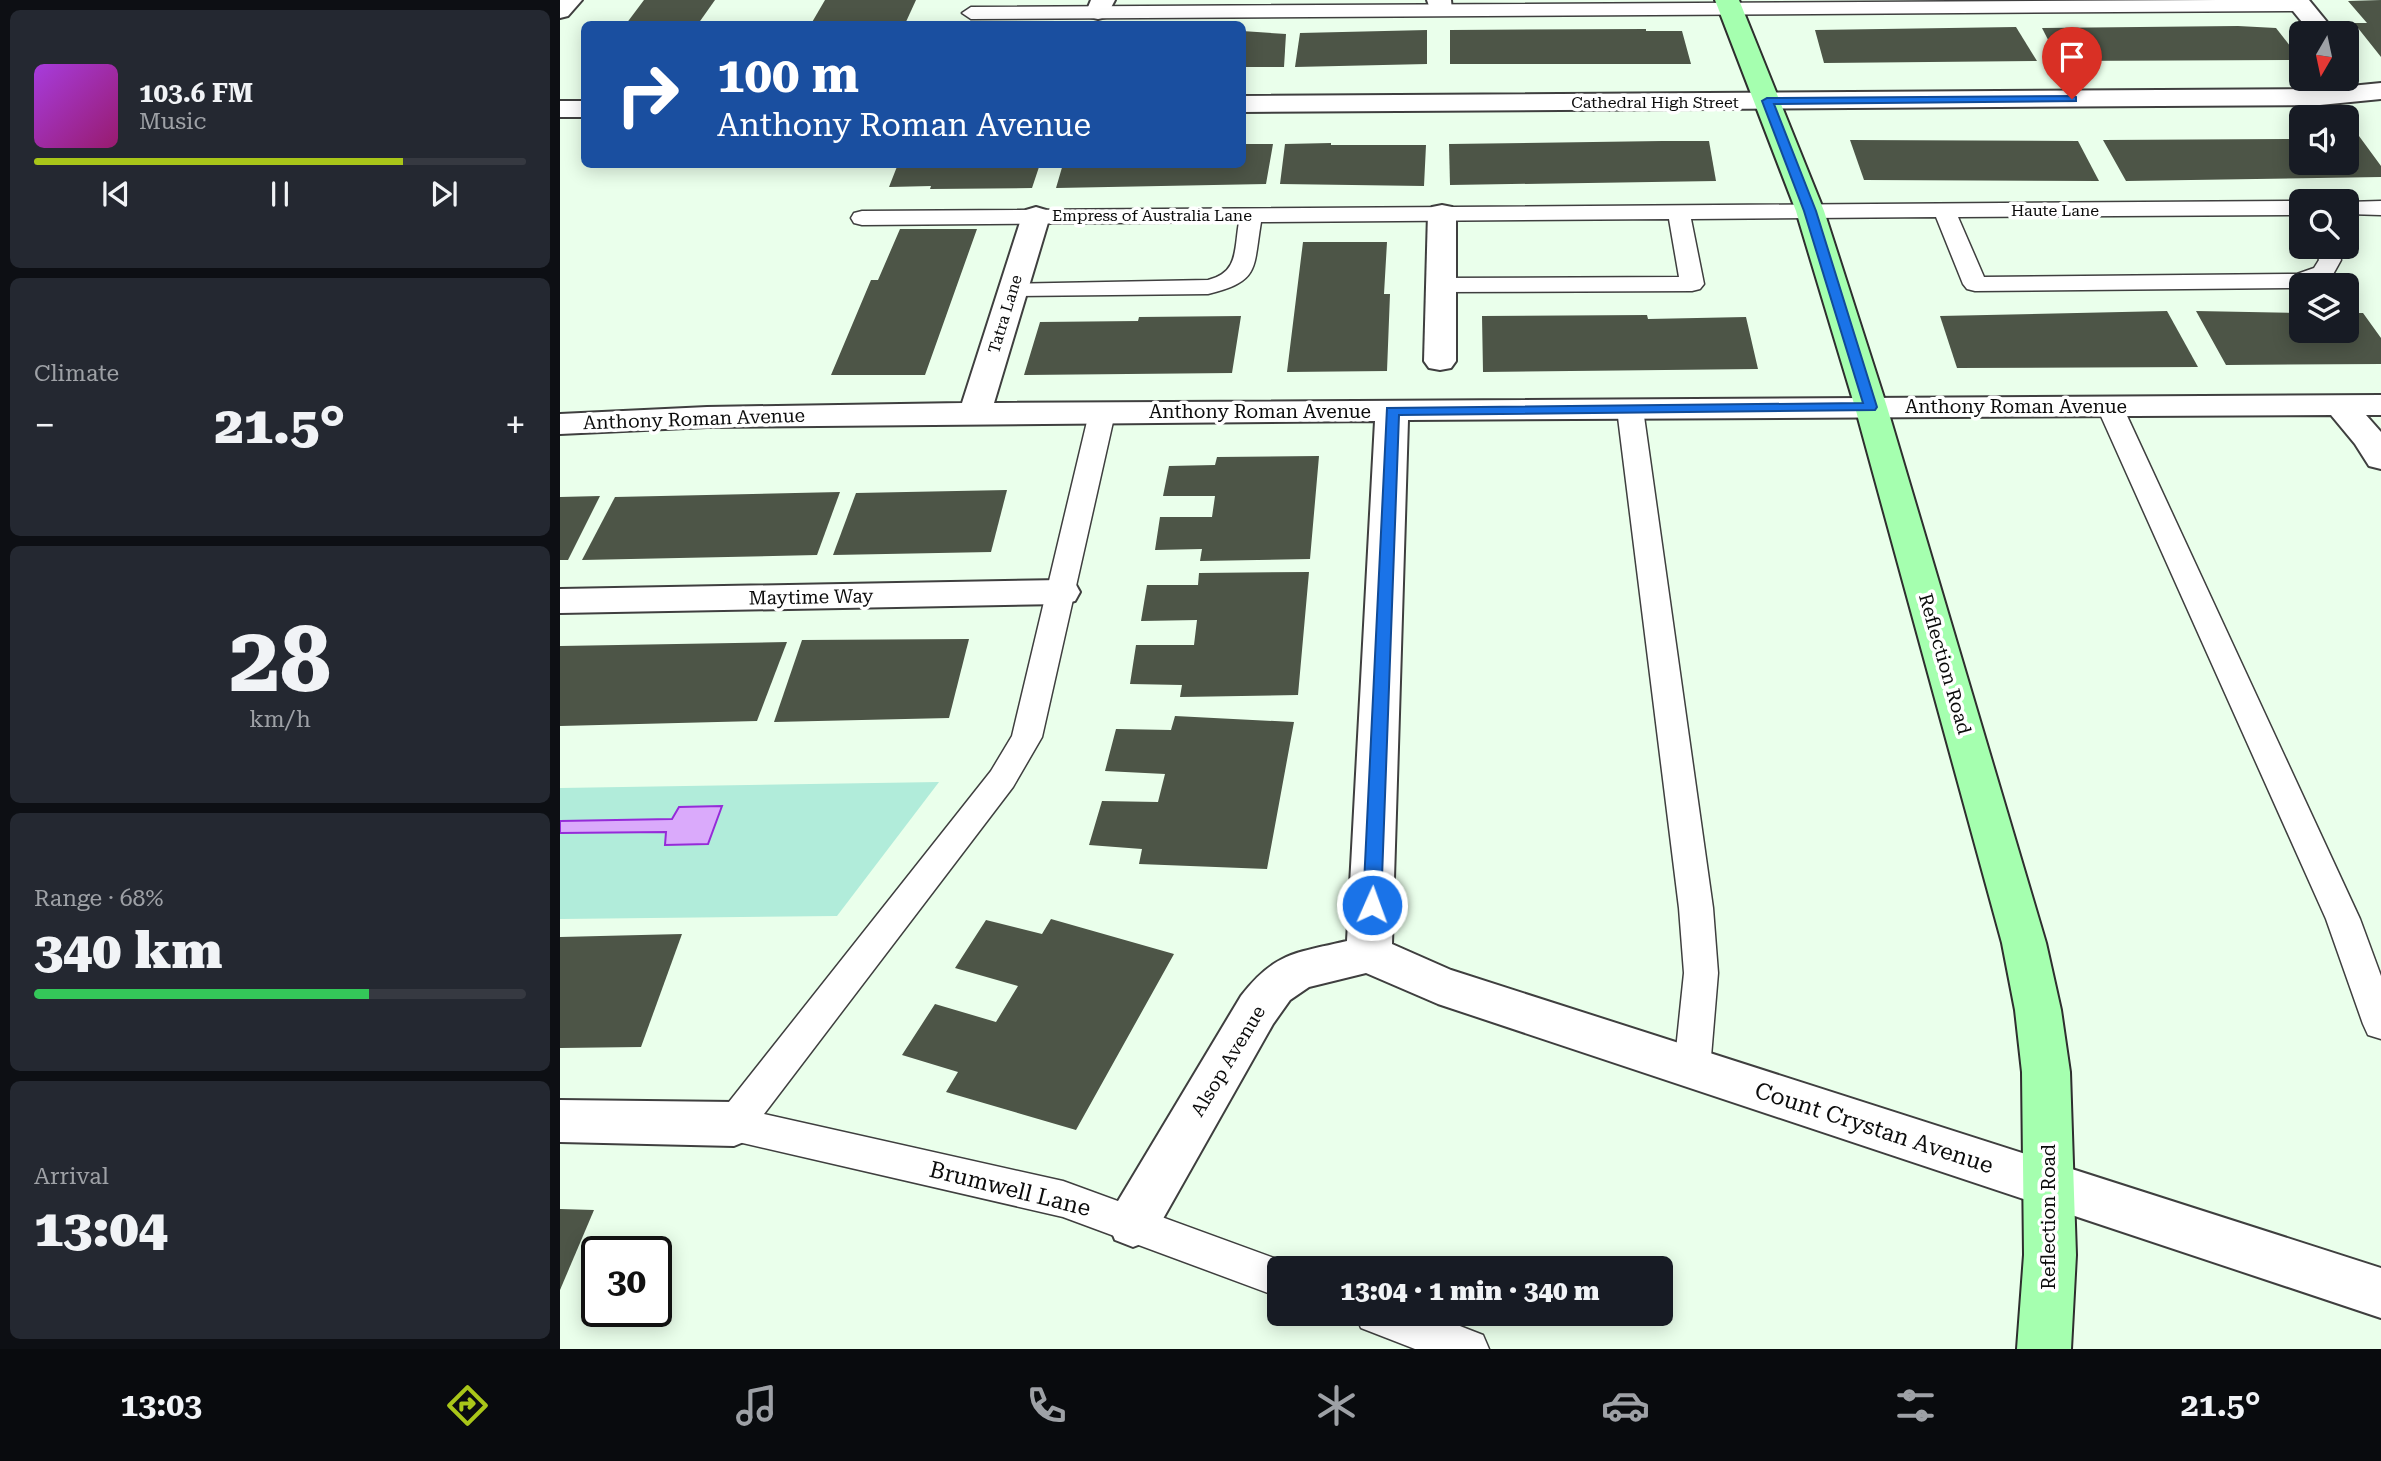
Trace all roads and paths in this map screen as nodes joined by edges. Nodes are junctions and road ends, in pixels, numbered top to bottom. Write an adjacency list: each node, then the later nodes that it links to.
1 (570, 0): 10 (street)
2 (2115, 2): 3 (lane); 4 (lane)
3 (2298, 2): 12 (street)
4 (1843, 3): 5 (lane)
5 (1729, 4): 7 (lane); 15 (street, Reflection Road)
6 (1440, 5): 7 (lane); 9 (lane)
7 (1610, 5)
8 (1100, 6): 9 (lane); 11 (lane)
9 (1280, 6)
10 (560, 11)
11 (971, 13)
12 (2314, 21)
13 (2381, 91): 14 (street, Cathedral High Street)
14 (2320, 97): 15 (street, Cathedral High Street); 16 (street, Cathedral High Street)
15 (1767, 101): 17 (street, Cathedral High Street); 23 (street, Reflection Road)
16 (2381, 103)
17 (1246, 104)
18 (581, 108): 19 (street)
19 (560, 109)
20 (2359, 208): 21 (lane)
21 (2381, 208)
22 (2289, 209): 24 (lane, Haute Lane)
23 (1810, 211): 24 (lane, Haute Lane); 26 (lane, Empress of Australia Lane); 37 (street, Reflection Road)
24 (1944, 211): 30 (lane)
25 (1442, 213): 26 (lane, Empress of Australia Lane); 27 (lane, Empress of Australia Lane); 31 (street)
26 (1679, 213): 31 (lane)
27 (1251, 215): 28 (lane, Empress of Australia Lane); 32 (lane)
28 (1036, 216): 29 (lane, Empress of Australia Lane); 32 (street, Tatra Lane)
29 (862, 218)
30 (2330, 259)
31 (1441, 285): 33 (street)
32 (1013, 289): 41 (street, Tatra Lane)
33 (1440, 361)
34 (2109, 405): 35 (street, Anthony Roman Avenue); 37 (street, Anthony Roman Avenue); 47 (lane)
35 (2340, 405): 36 (street, Anthony Roman Avenue); 43 (street)
36 (2381, 405)
37 (1871, 407): 38 (street, Anthony Roman Avenue); 51 (street, Reflection Road)
38 (1630, 409): 39 (street, Anthony Roman Avenue); 48 (lane)
39 (1392, 411): 40 (street, Anthony Roman Avenue); 46 (street)
40 (1102, 412): 41 (street, Anthony Roman Avenue); 44 (lane)
41 (975, 413): 42 (street, Anthony Roman Avenue)
42 (560, 424)
43 (2381, 459)
44 (1062, 592): 45 (street, Maytime Way); 50 (lane)
45 (560, 601)
46 (1369, 954): 48 (street, Count Crystan Avenue); 52 (street, Alsop Avenue)
47 (2381, 1024)
48 (1692, 1069): 51 (street, Count Crystan Avenue)
49 (560, 1121): 50 (street)
50 (734, 1124): 52 (lane, Brumwell Lane)
51 (2049, 1185): 54 (street, Count Crystan Avenue); 57 (street, Reflection Road)
52 (1133, 1223): 53 (lane, Brumwell Lane)
53 (1267, 1273)
54 (2381, 1293)
55 (1407, 1326): 56 (lane)
56 (1468, 1349)
57 (2044, 1349)

